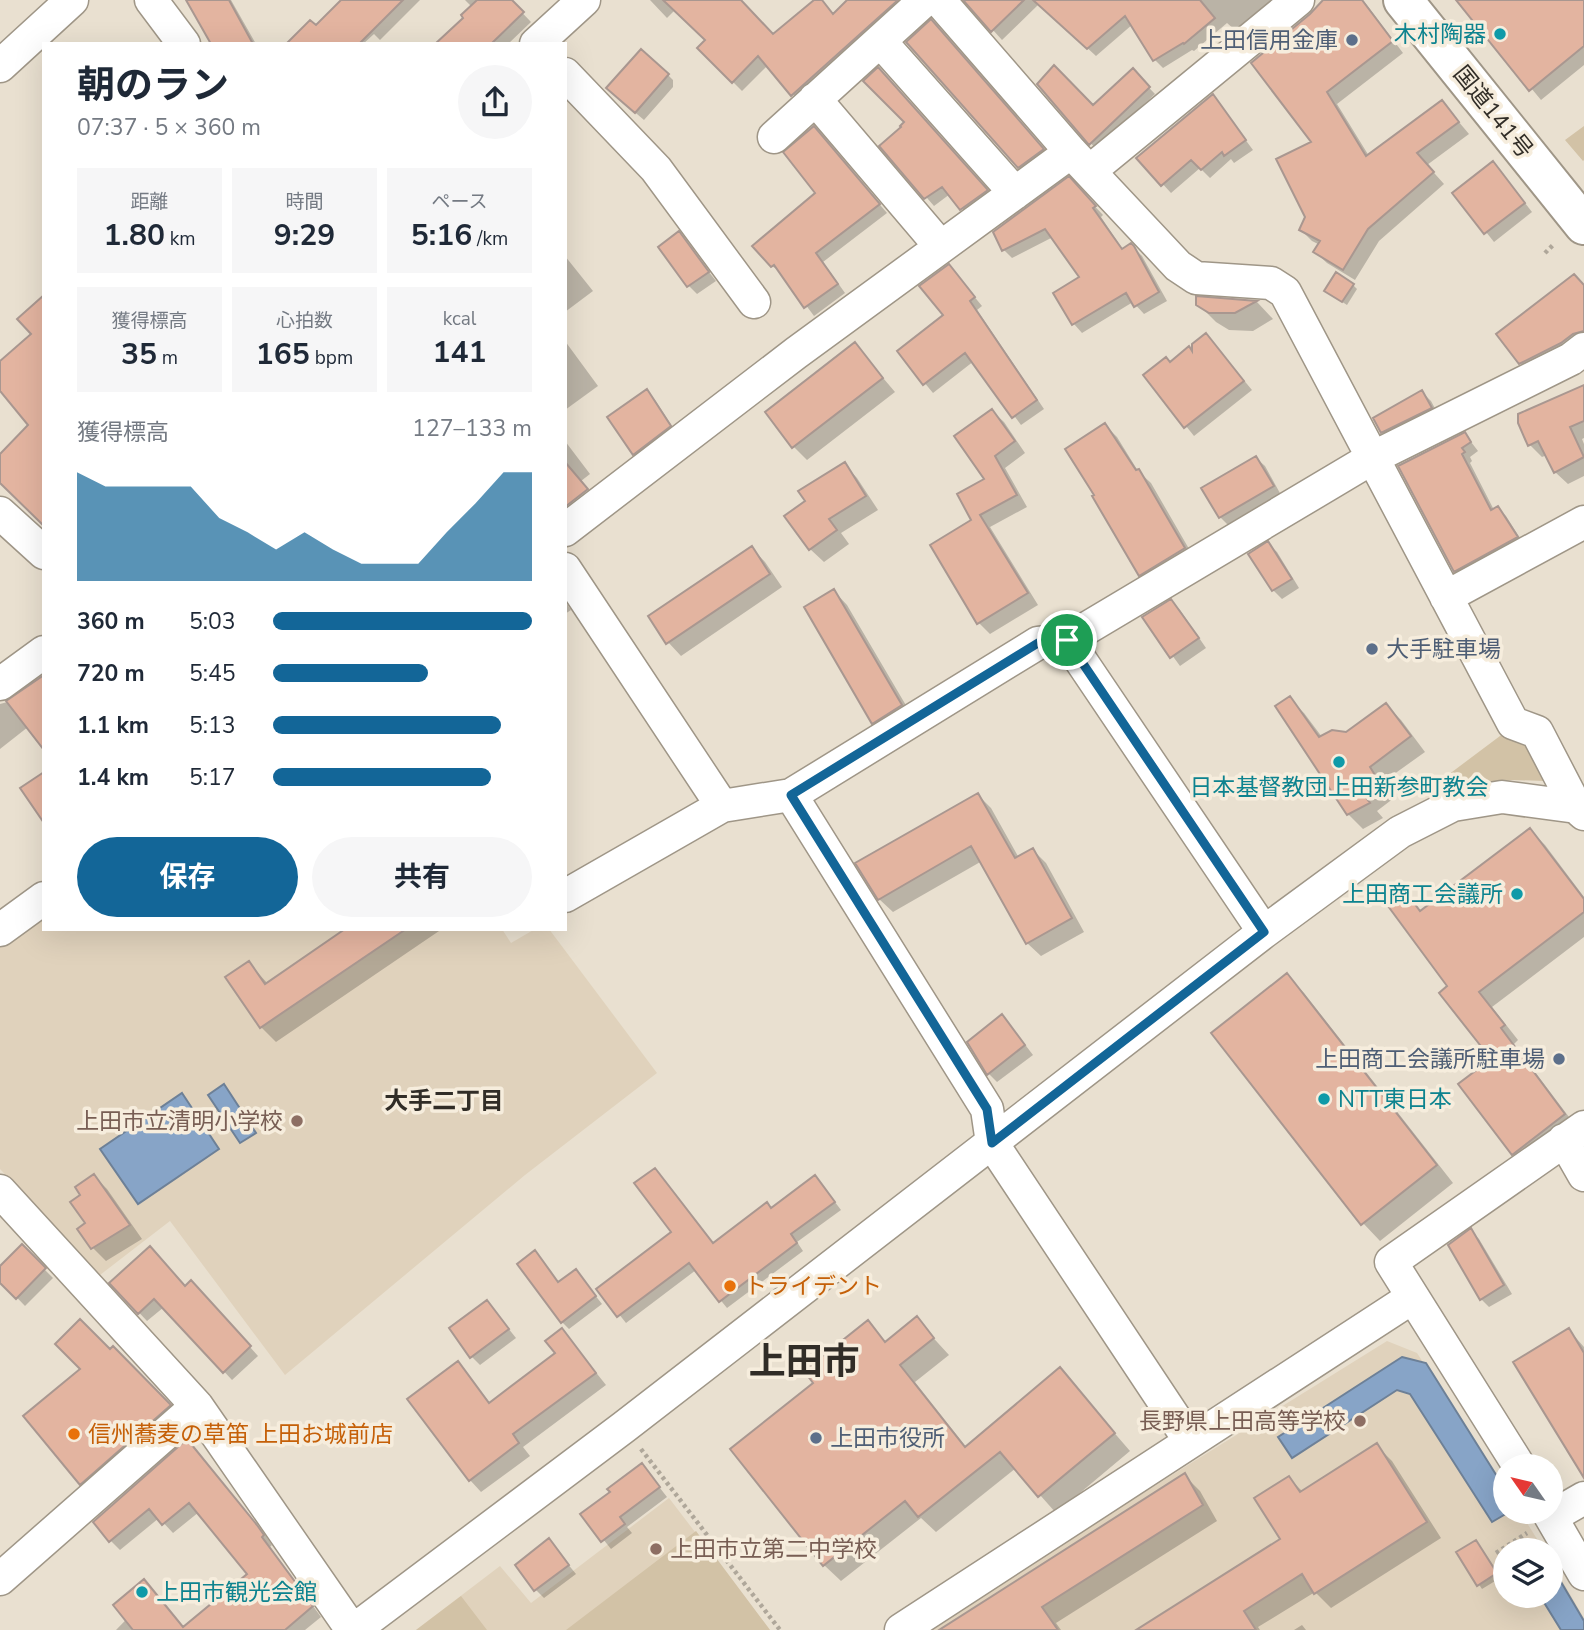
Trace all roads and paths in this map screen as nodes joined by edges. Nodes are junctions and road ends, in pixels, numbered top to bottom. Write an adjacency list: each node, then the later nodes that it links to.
1 (72, 0): 11 (street)
2 (151, 0): 9 (street)
3 (584, 0): 10 (street)
4 (925, 0): 8 (street)
5 (939, 0): 15 (street)
6 (1298, 0): 15 (street)
7 (1406, 1): 17 (highway, 国道141号)
8 (880, 41): 13 (street); 16 (street)
9 (182, 42)
10 (538, 42)
11 (0, 66)
12 (567, 76): 20 (street)
13 (816, 99): 14 (street); 18 (street)
14 (774, 137)
15 (1081, 161): 16 (street); 22 (street)
16 (1014, 193): 18 (street)
17 (1569, 235): 19 (path)
18 (941, 247): 25 (street)
19 (1545, 253)
20 (754, 302)
21 (1584, 349): 22 (street)
22 (1374, 457): 28 (street); 29 (street)
23 (0, 513): 26 (street)
24 (1584, 522): 28 (street)
25 (567, 528)
26 (42, 551)
27 (567, 572): 33 (street)
28 (1446, 597): 34 (street)
29 (1067, 640): 32 (street); 38 (street)
30 (42, 653): 31 (street)
31 (0, 684)
32 (791, 795): 33 (street); 40 (street)
33 (722, 806): 35 (street)
34 (1581, 810): 38 (street)
35 (567, 895)
36 (42, 899): 37 (street)
37 (0, 930)
38 (1264, 932): 40 (street)
39 (1574, 1134): 41 (street); 43 (street)
40 (992, 1143): 45 (street); 55 (street)
41 (1584, 1175)
42 (0, 1191): 44 (street)
43 (1413, 1297): 45 (street); 47 (street)
44 (197, 1406): 54 (street); 55 (street)
45 (1190, 1441): 57 (street)
46 (641, 1448): 56 (path)
47 (1511, 1454)
48 (1584, 1498): 49 (street)
49 (1563, 1508)
50 (1537, 1524): 52 (path)
51 (1555, 1524): 53 (street)
52 (1517, 1538)
53 (1584, 1574)
54 (0, 1578)
55 (353, 1630)
56 (780, 1630)
57 (901, 1630)

